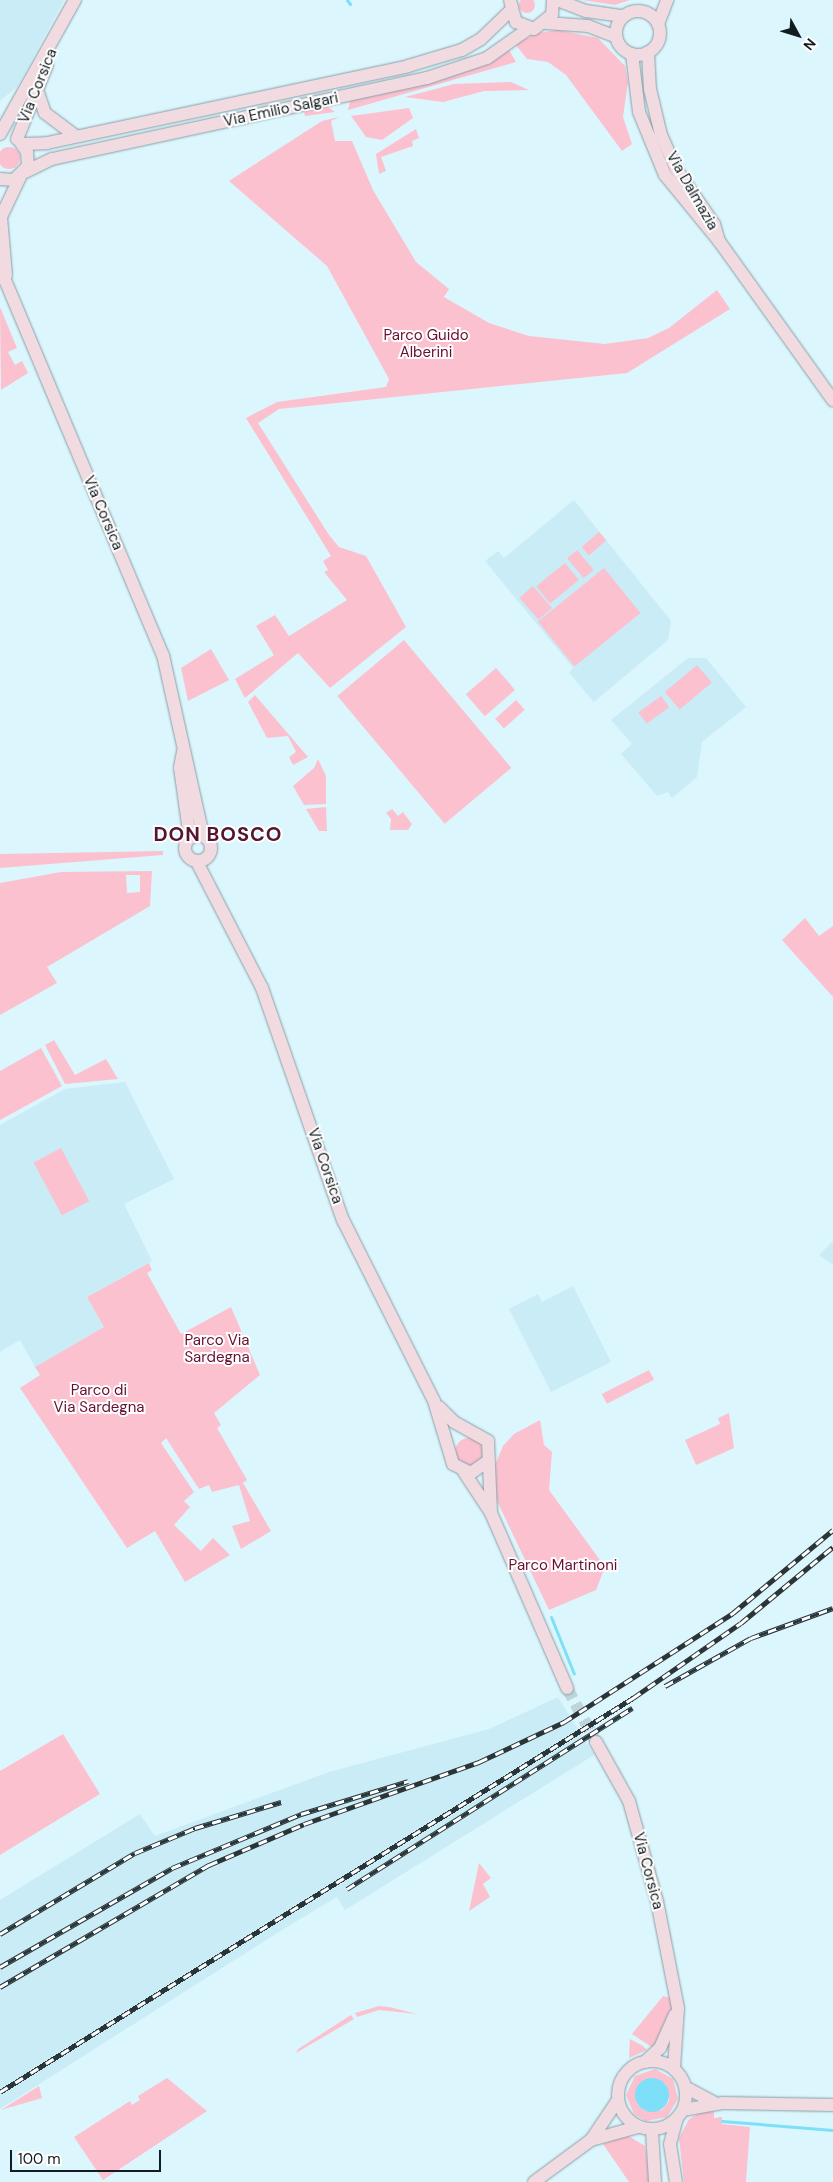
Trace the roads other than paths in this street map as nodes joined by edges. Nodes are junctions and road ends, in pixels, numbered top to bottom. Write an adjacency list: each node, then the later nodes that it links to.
1 (76, 0): 11 (main road, Via Corsica)
2 (553, 0): 8 (main road)
3 (557, 0): 7 (main road)
4 (667, 0): 9 (main road)
5 (640, 5): 7 (main road); 9 (main road)
6 (510, 6): 10 (main road); 17 (main road, Via Emilio Salgari)
7 (623, 16): 12 (main road)
8 (546, 23): 10 (main road, Via Emilio Salgari); 12 (main road)
9 (658, 24): 13 (main road)
10 (528, 29): 19 (main road, Via Emilio Salgari)
11 (59, 33): 15 (main road, Via Corsica); 16 (main road, Via Corsica)
12 (616, 37): 14 (main road)
13 (648, 52): 14 (main road); 21 (main road, Via Dalmazia)
14 (632, 54): 21 (main road, Via Dalmazia)
15 (37, 90): 17 (main road); 18 (main road, Via Corsica)
16 (0, 136): 18 (main road, Via Emilio Salgari)
17 (75, 136): 18 (main road, Via Emilio Salgari)
18 (20, 142): 19 (main road)
19 (23, 173): 20 (main road, Via Emilio Salgari); 22 (main road, Via Corsica)
20 (0, 179)
21 (719, 241): 23 (main road, Via Dalmazia)
22 (3, 273): 24 (main road, Via Corsica)
23 (833, 400)
24 (184, 752): 25 (main road, Via Corsica); 26 (main road, Via Corsica)
25 (203, 836): 26 (main road); 27 (main road, Via Corsica)
26 (190, 838): 27 (main road, Via Corsica)
27 (203, 859): 28 (main road, Via Corsica)
28 (434, 1401): 29 (main road, Via Corsica); 30 (main road, Via Corsica)
29 (466, 1430): 30 (main road); 31 (main road, Via Corsica)
30 (450, 1446): 32 (main road, Via Corsica)
31 (488, 1461): 32 (main road); 33 (main road, Via Corsica)
32 (464, 1472): 33 (main road, Via Corsica)
33 (491, 1513): 34 (main road, Via Corsica)
34 (568, 1688)
35 (596, 1742): 36 (main road, Via Corsica)
36 (678, 2008): 37 (main road); 38 (main road, Via Corsica)
37 (644, 2062): 38 (main road); 40 (main road)
38 (674, 2069): 39 (main road)
39 (685, 2087): 41 (main road); 43 (main road)
40 (618, 2100): 44 (main road); 46 (main road)
41 (715, 2103): 42 (main road); 43 (main road)
42 (833, 2105)
43 (680, 2114): 45 (main road); 49 (main road)
44 (638, 2127): 45 (main road); 46 (main road)
45 (652, 2130): 47 (main road)
46 (592, 2140): 48 (main road)
47 (657, 2179)
48 (534, 2182)
49 (676, 2182)

